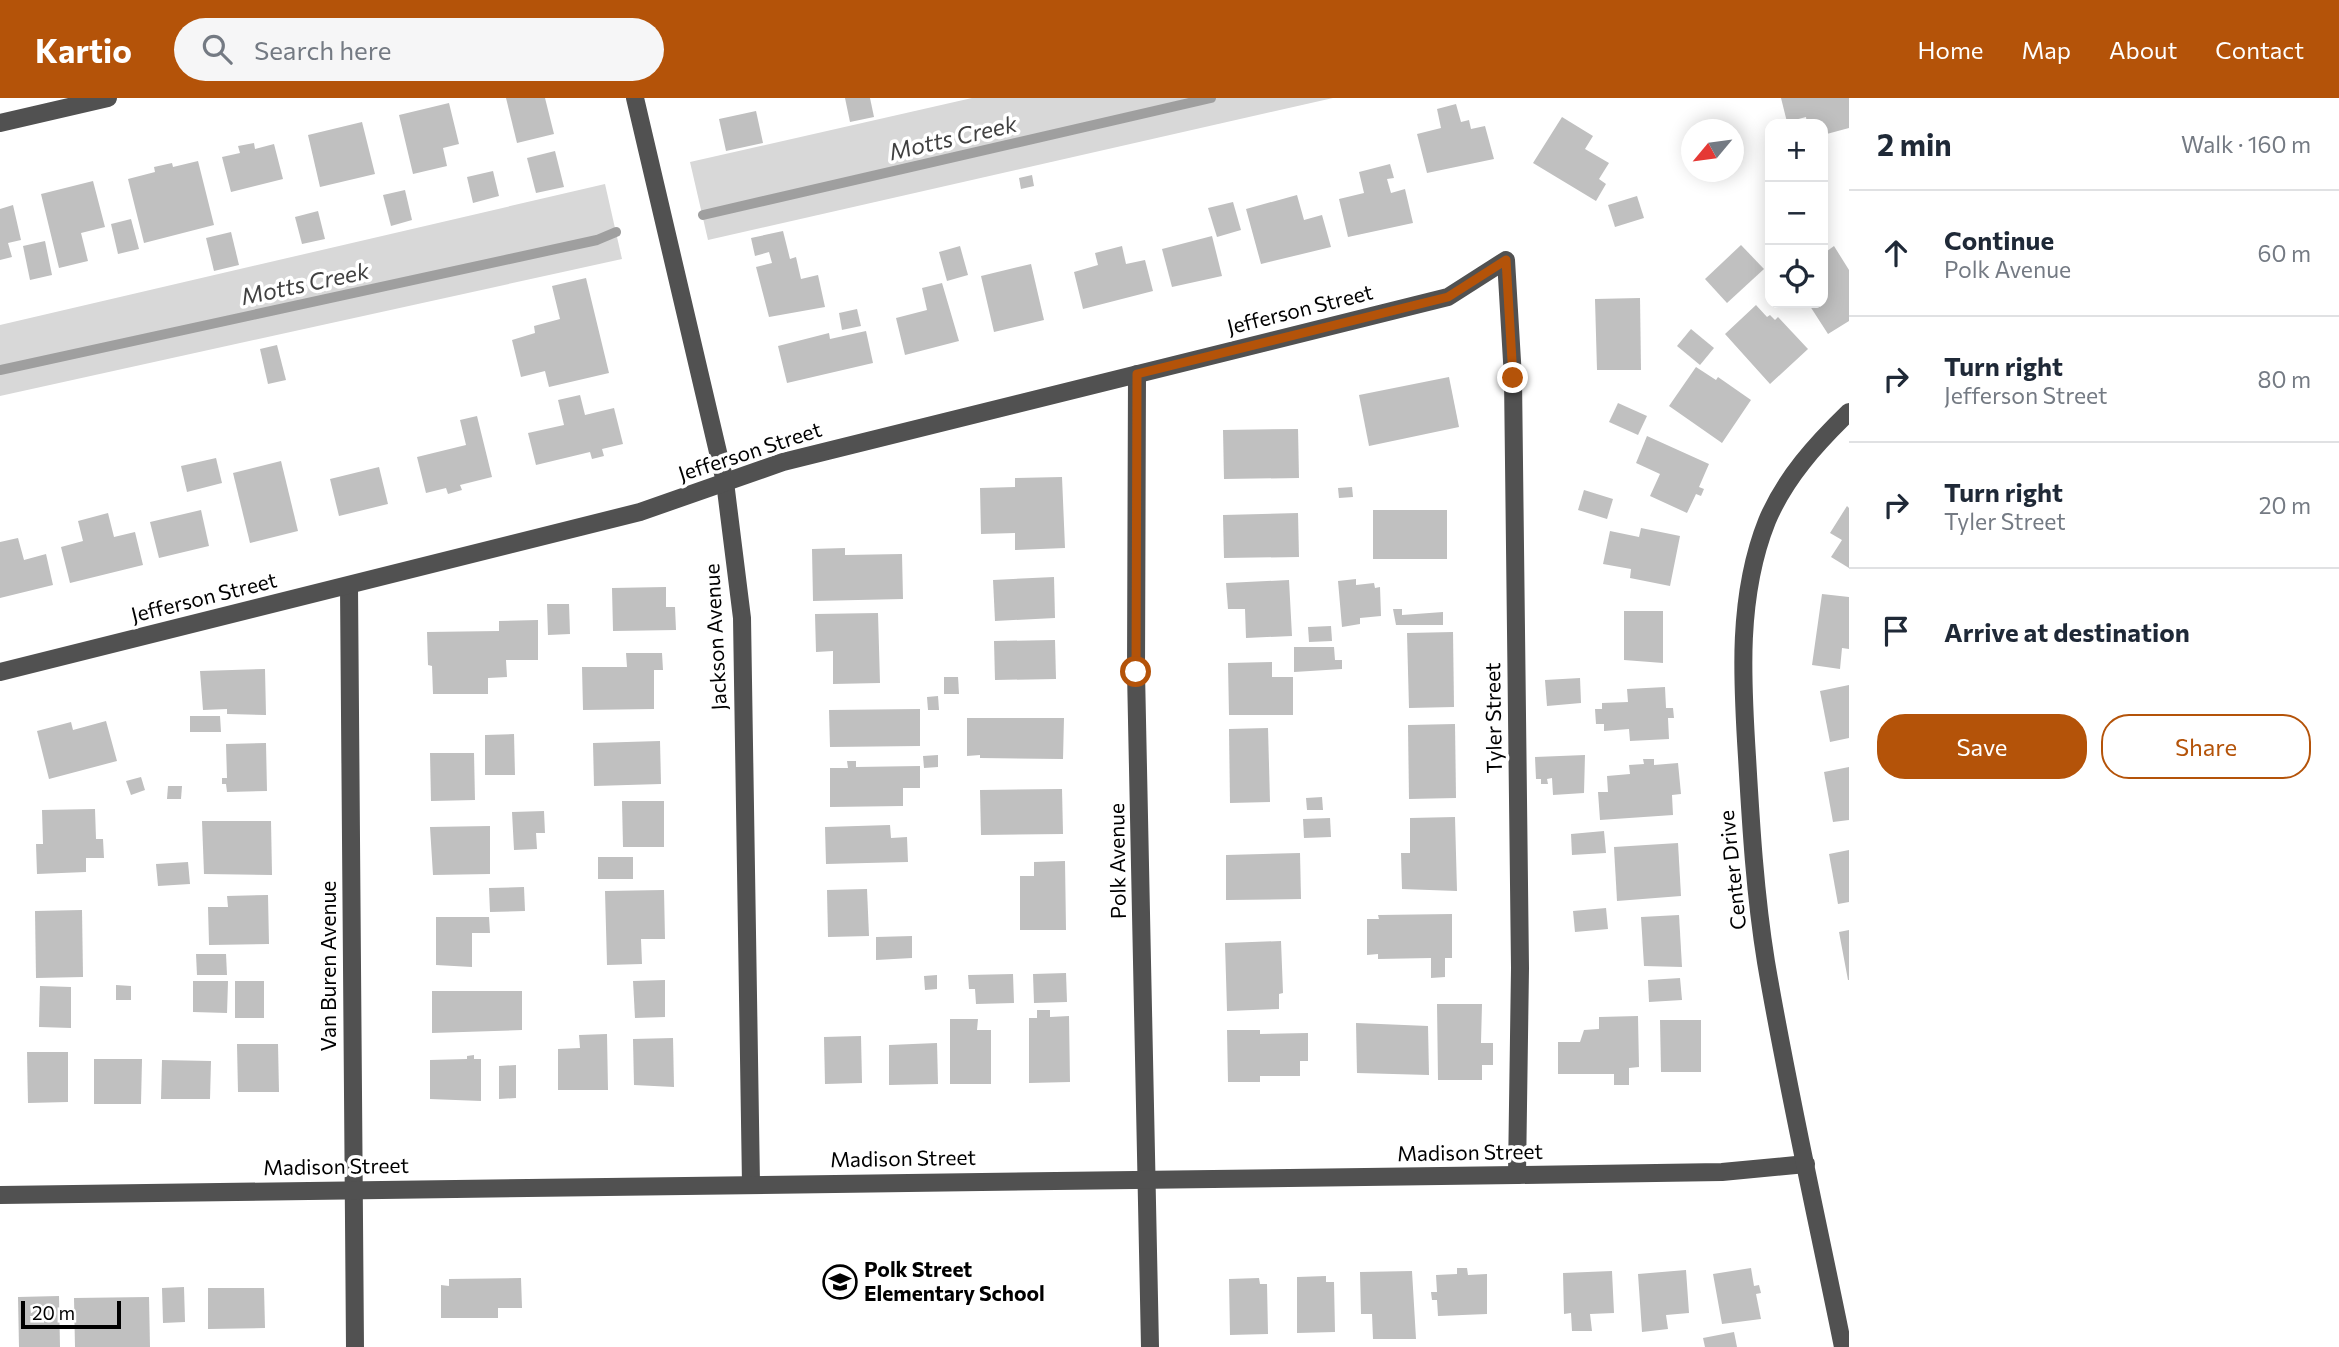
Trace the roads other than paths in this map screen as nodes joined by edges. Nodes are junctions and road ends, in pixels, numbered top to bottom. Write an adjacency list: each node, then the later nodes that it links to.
1 (108, 98): 3 (street)
2 (635, 98): 7 (street, Jackson Avenue)
3 (0, 122)
4 (1506, 260): 5 (street, Jefferson Street); 11 (street, Tyler Street)
5 (1137, 374): 7 (street, Jefferson Street); 12 (street, Polk Avenue)
6 (1849, 412): 10 (street, Center Drive)
7 (725, 482): 8 (street, Jefferson Street); 13 (street, Jackson Avenue)
8 (349, 586): 9 (street, Jefferson Street); 14 (street, Van Buren Avenue)
9 (0, 672)
10 (1806, 1164): 11 (street, Madison Street); 18 (street, Center Drive)
11 (1517, 1175): 12 (street, Madison Street)
12 (1147, 1179): 13 (street, Madison Street); 17 (street, Polk Avenue)
13 (751, 1184): 14 (street, Madison Street)
14 (354, 1190): 15 (street, Madison Street); 16 (street, Van Buren Avenue)
15 (0, 1195)
16 (355, 1347)
17 (1150, 1347)
18 (1843, 1347)

